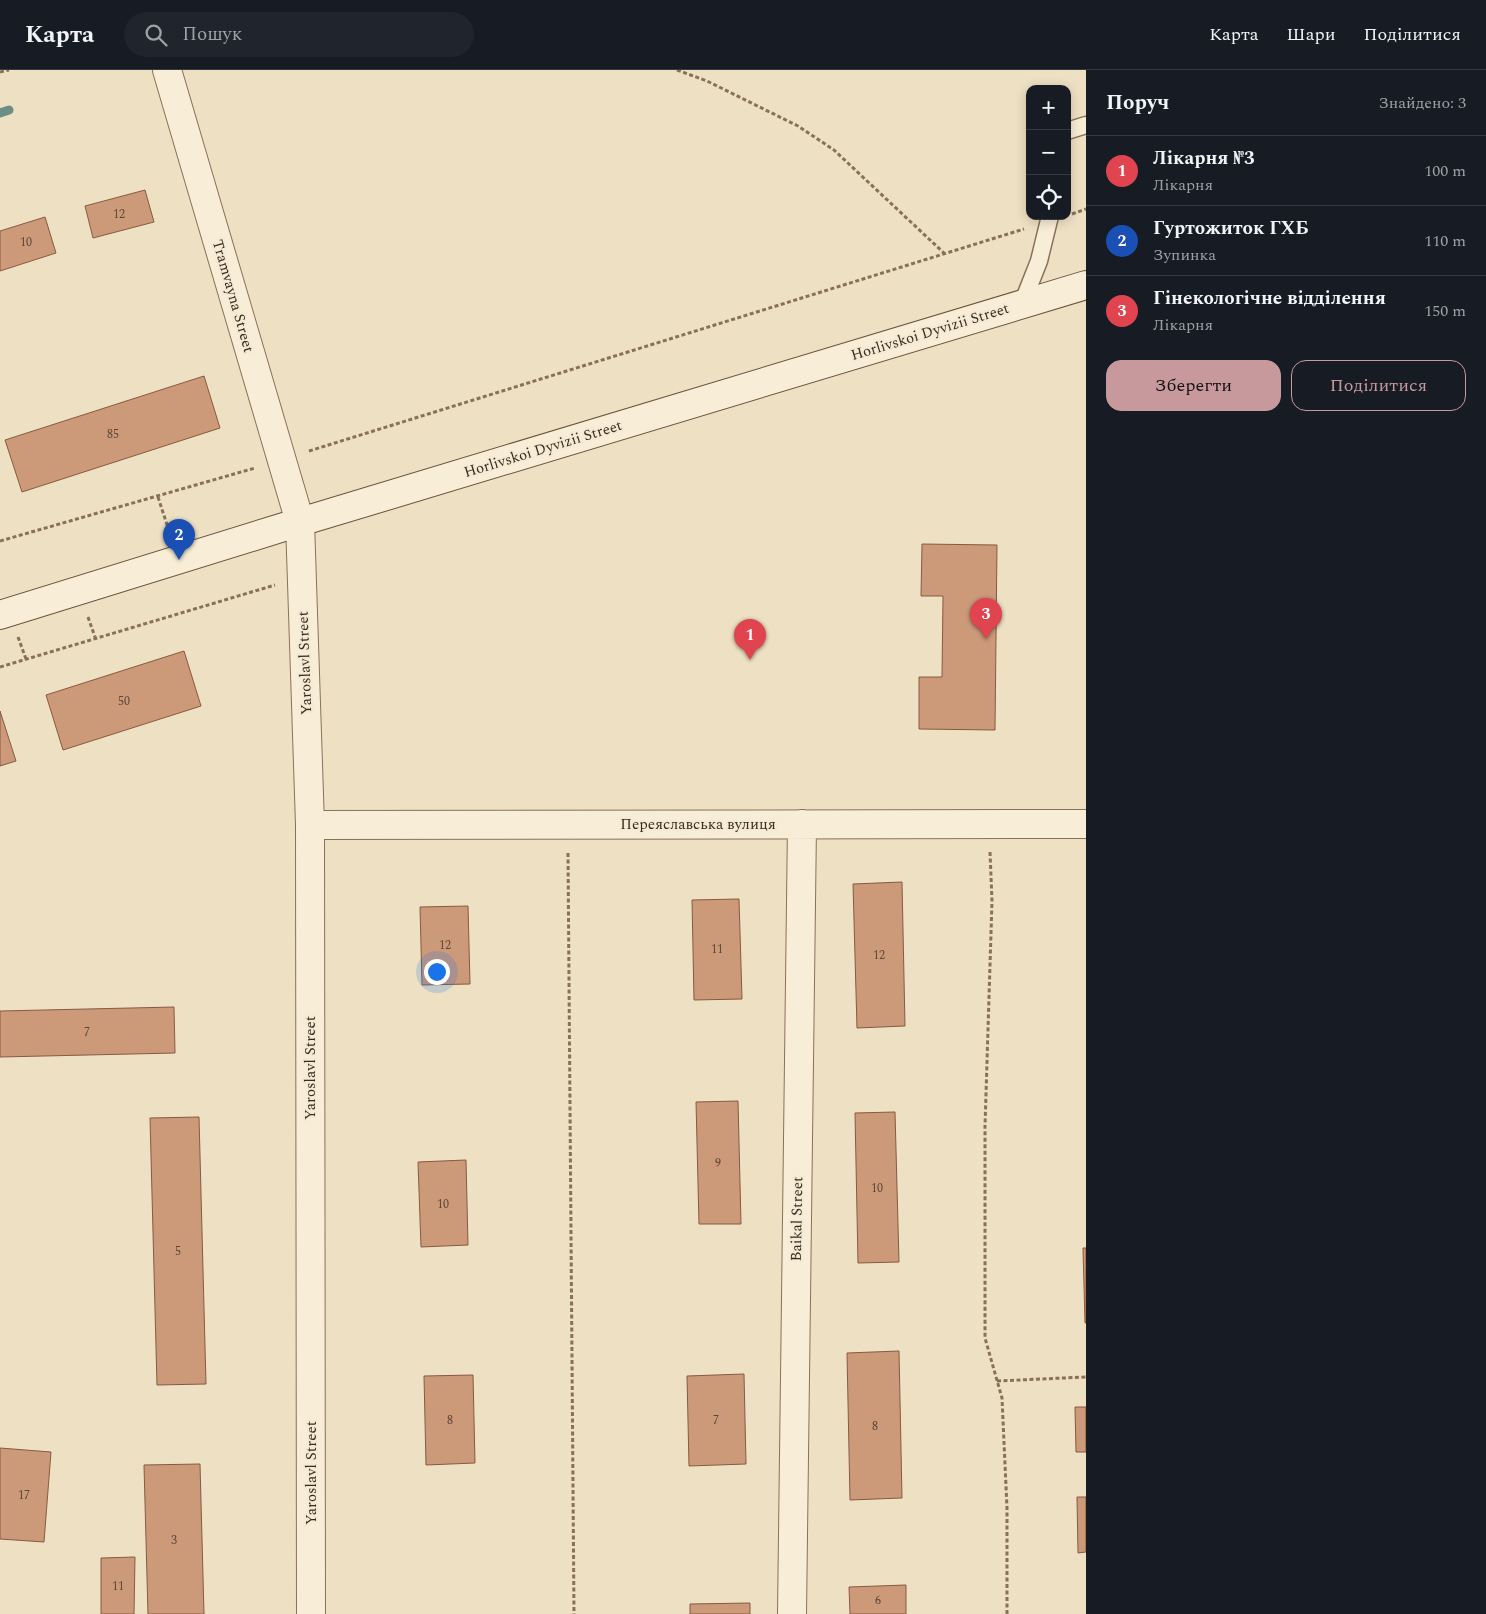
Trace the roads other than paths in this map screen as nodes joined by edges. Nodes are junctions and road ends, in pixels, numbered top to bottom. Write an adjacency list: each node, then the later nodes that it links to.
1 (167, 70): 7 (street, Tramvayna Street)
2 (1086, 125): 3 (lane)
3 (1070, 130)
4 (1050, 220): 6 (lane)
5 (1086, 285): 6 (street, Horlivskoi Dyvizii Street)
6 (1022, 304): 7 (street, Horlivskoi Dyvizii Street)
7 (300, 522): 8 (street, Horlivskoi Dyvizii Street); 11 (street, Yaroslavl Street)
8 (0, 614)
9 (802, 824): 10 (street, Переяславська вулиця); 11 (street, Переяславська вулиця); 13 (street, Baikal Street)
10 (1086, 824)
11 (310, 825): 12 (street, Yaroslavl Street)
12 (311, 1614)
13 (792, 1614)

